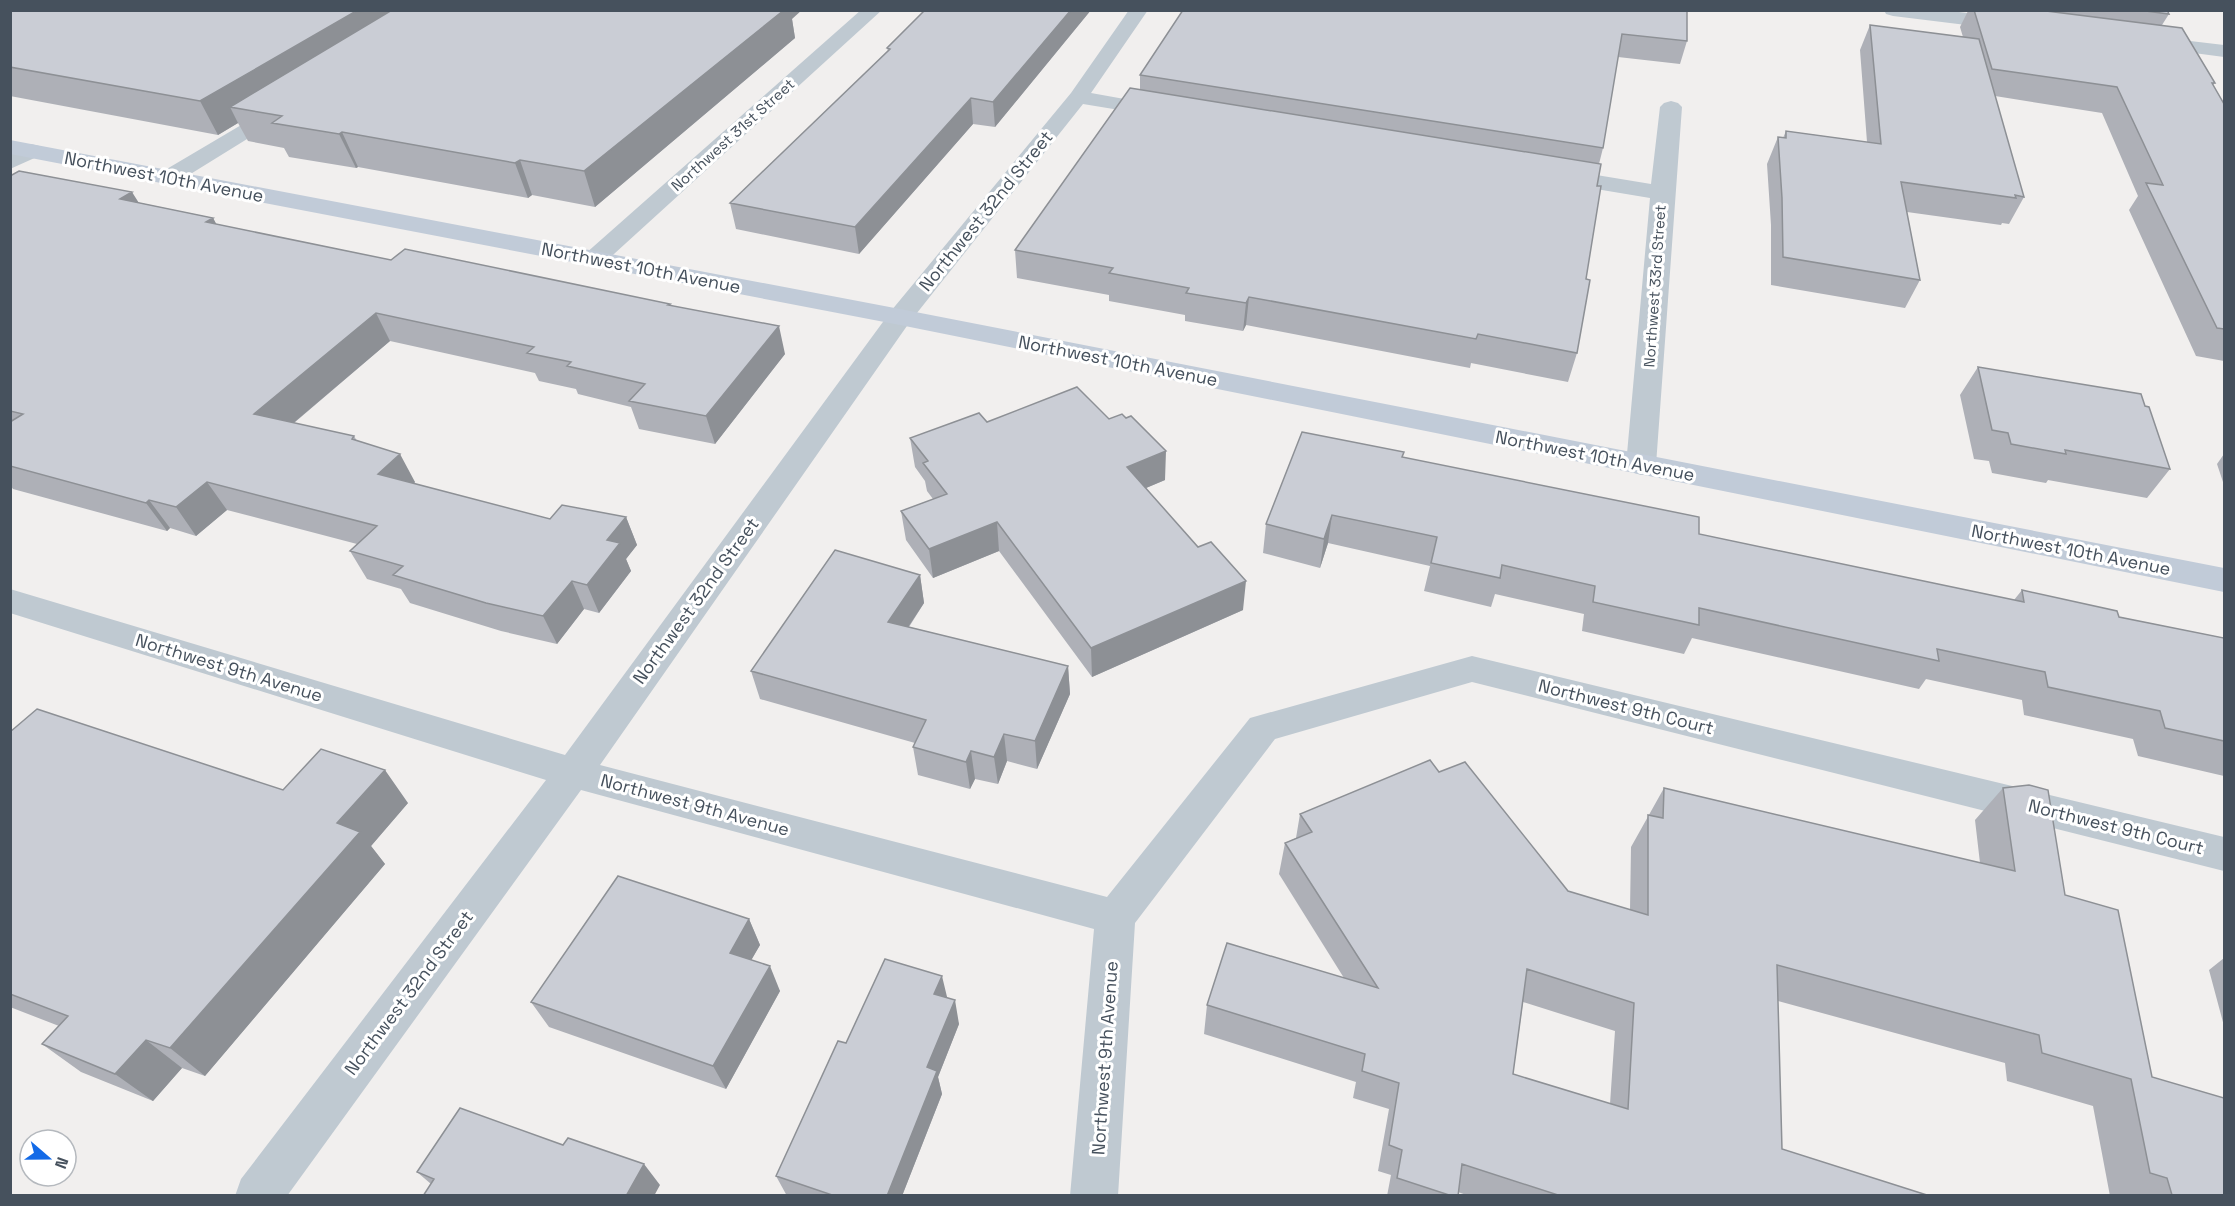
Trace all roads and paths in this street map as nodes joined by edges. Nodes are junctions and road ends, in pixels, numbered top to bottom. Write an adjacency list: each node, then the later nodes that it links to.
1 (873, 10): 15 (street, Northwest 31st Street)
2 (1139, 10): 7 (street, Northwest 32nd Street)
3 (1893, 10): 4 (street)
4 (2023, 26)
5 (2130, 39): 6 (street)
6 (2224, 51)
7 (1078, 97): 10 (street); 16 (street, Northwest 32nd Street)
8 (301, 98): 13 (street)
9 (1671, 107): 14 (street, Northwest 33rd Street)
10 (1183, 114)
11 (17, 153): 13 (street, Northwest 10th Avenue)
12 (1533, 172): 14 (street)
13 (168, 178): 15 (street, Northwest 10th Avenue)
14 (1662, 193): 17 (street, Northwest 33rd Street)
15 (594, 259): 16 (street, Northwest 10th Avenue)
16 (900, 317): 17 (street, Northwest 10th Avenue); 20 (street, Northwest 32nd Street)
17 (1641, 465): 18 (street, Northwest 10th Avenue)
18 (2224, 580)
19 (10, 601): 20 (street, Northwest 9th Avenue)
20 (573, 773): 22 (street, Northwest 9th Avenue); 23 (street, Northwest 32nd Street)
21 (2224, 854): 22 (street, Northwest 9th Court)
22 (1115, 917): 24 (street, Northwest 9th Avenue)
23 (258, 1196)
24 (1094, 1196)

